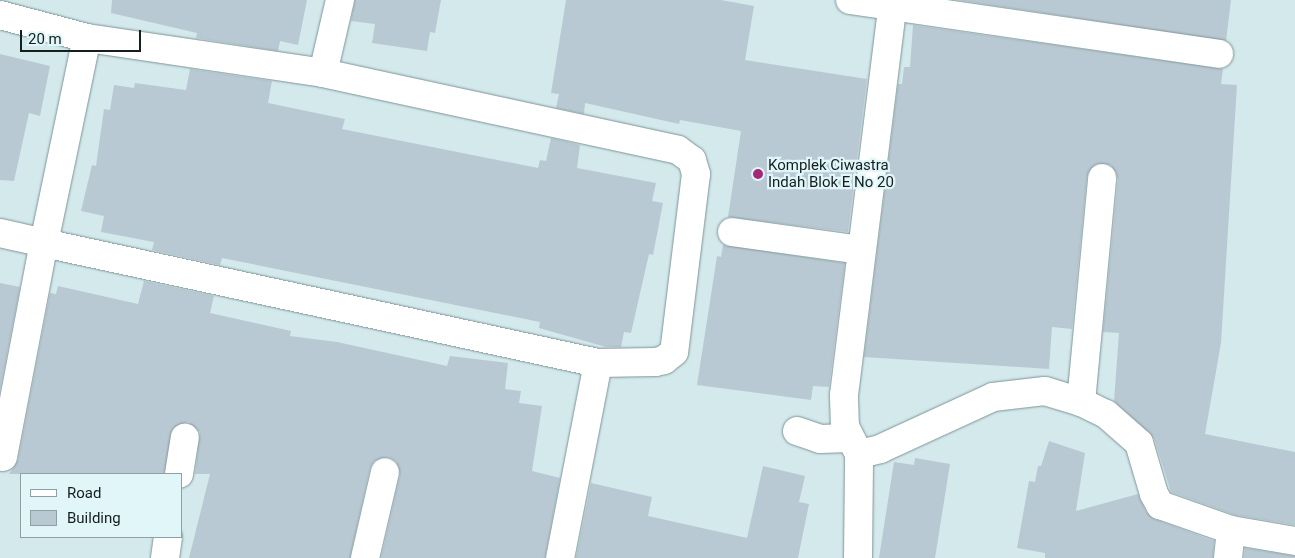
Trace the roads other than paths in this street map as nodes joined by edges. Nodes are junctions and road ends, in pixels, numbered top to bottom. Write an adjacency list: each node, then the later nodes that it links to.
1 (340, 0): 7 (street)
2 (850, 0): 3 (street)
3 (892, 7): 6 (street); 12 (street)
4 (0, 15): 5 (street)
5 (87, 38): 7 (street); 11 (street)
6 (1219, 54)
7 (323, 73): 13 (street)
8 (1102, 178): 14 (street)
9 (732, 232): 12 (street)
10 (0, 233): 11 (street)
11 (44, 243): 13 (street); 18 (street)
12 (861, 250): 17 (street)
13 (598, 363): 26 (street)
14 (1081, 402): 17 (street); 21 (street)
15 (797, 431): 17 (street)
16 (185, 438): 20 (street)
17 (854, 446): 27 (street)
18 (1, 462)
19 (385, 472): 25 (street)
20 (179, 473)
21 (1231, 530): 23 (street); 28 (street)
22 (168, 538): 24 (street)
23 (1295, 541)
24 (165, 558)
25 (365, 558)
26 (560, 558)
27 (858, 558)
28 (1228, 558)

